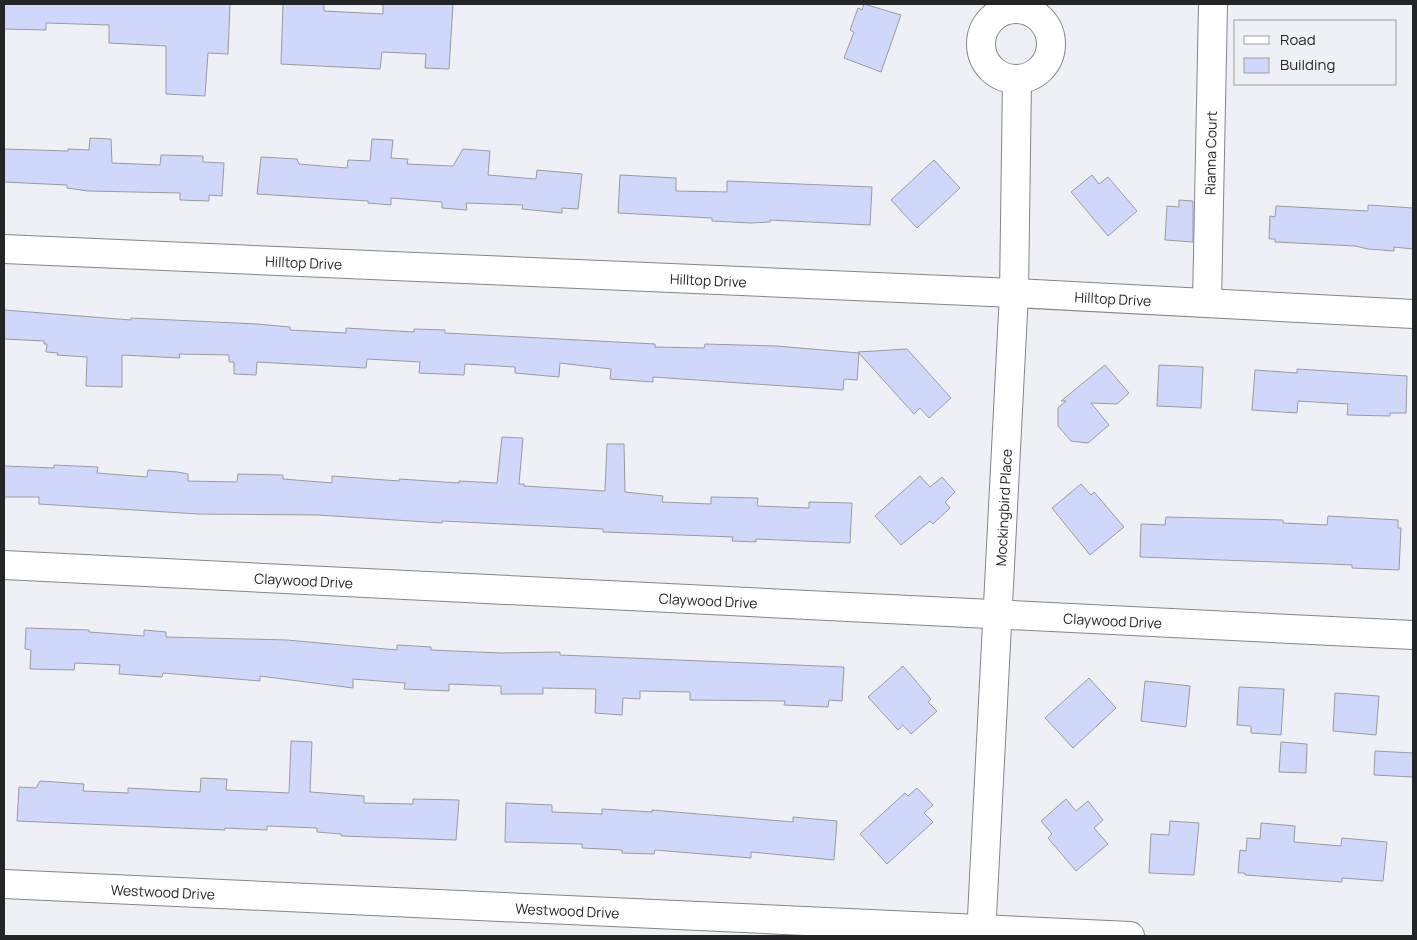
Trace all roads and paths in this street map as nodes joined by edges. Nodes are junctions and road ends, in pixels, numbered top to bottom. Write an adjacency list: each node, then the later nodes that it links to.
1 (1213, 4): 5 (street, Rianna Court)
2 (1018, 80): 4 (street, Mockingbird Place)
3 (4, 249): 4 (street, Hilltop Drive)
4 (1014, 293): 5 (street, Hilltop Drive); 8 (street, Mockingbird Place)
5 (1207, 303): 6 (street, Hilltop Drive)
6 (1413, 314)
7 (4, 565): 8 (street, Claywood Drive)
8 (998, 614): 9 (street, Claywood Drive); 11 (street, Mockingbird Place)
9 (1413, 634)
10 (4, 884): 11 (street, Westwood Drive)
11 (981, 932): 12 (street, Westwood Drive)
12 (1130, 936)

